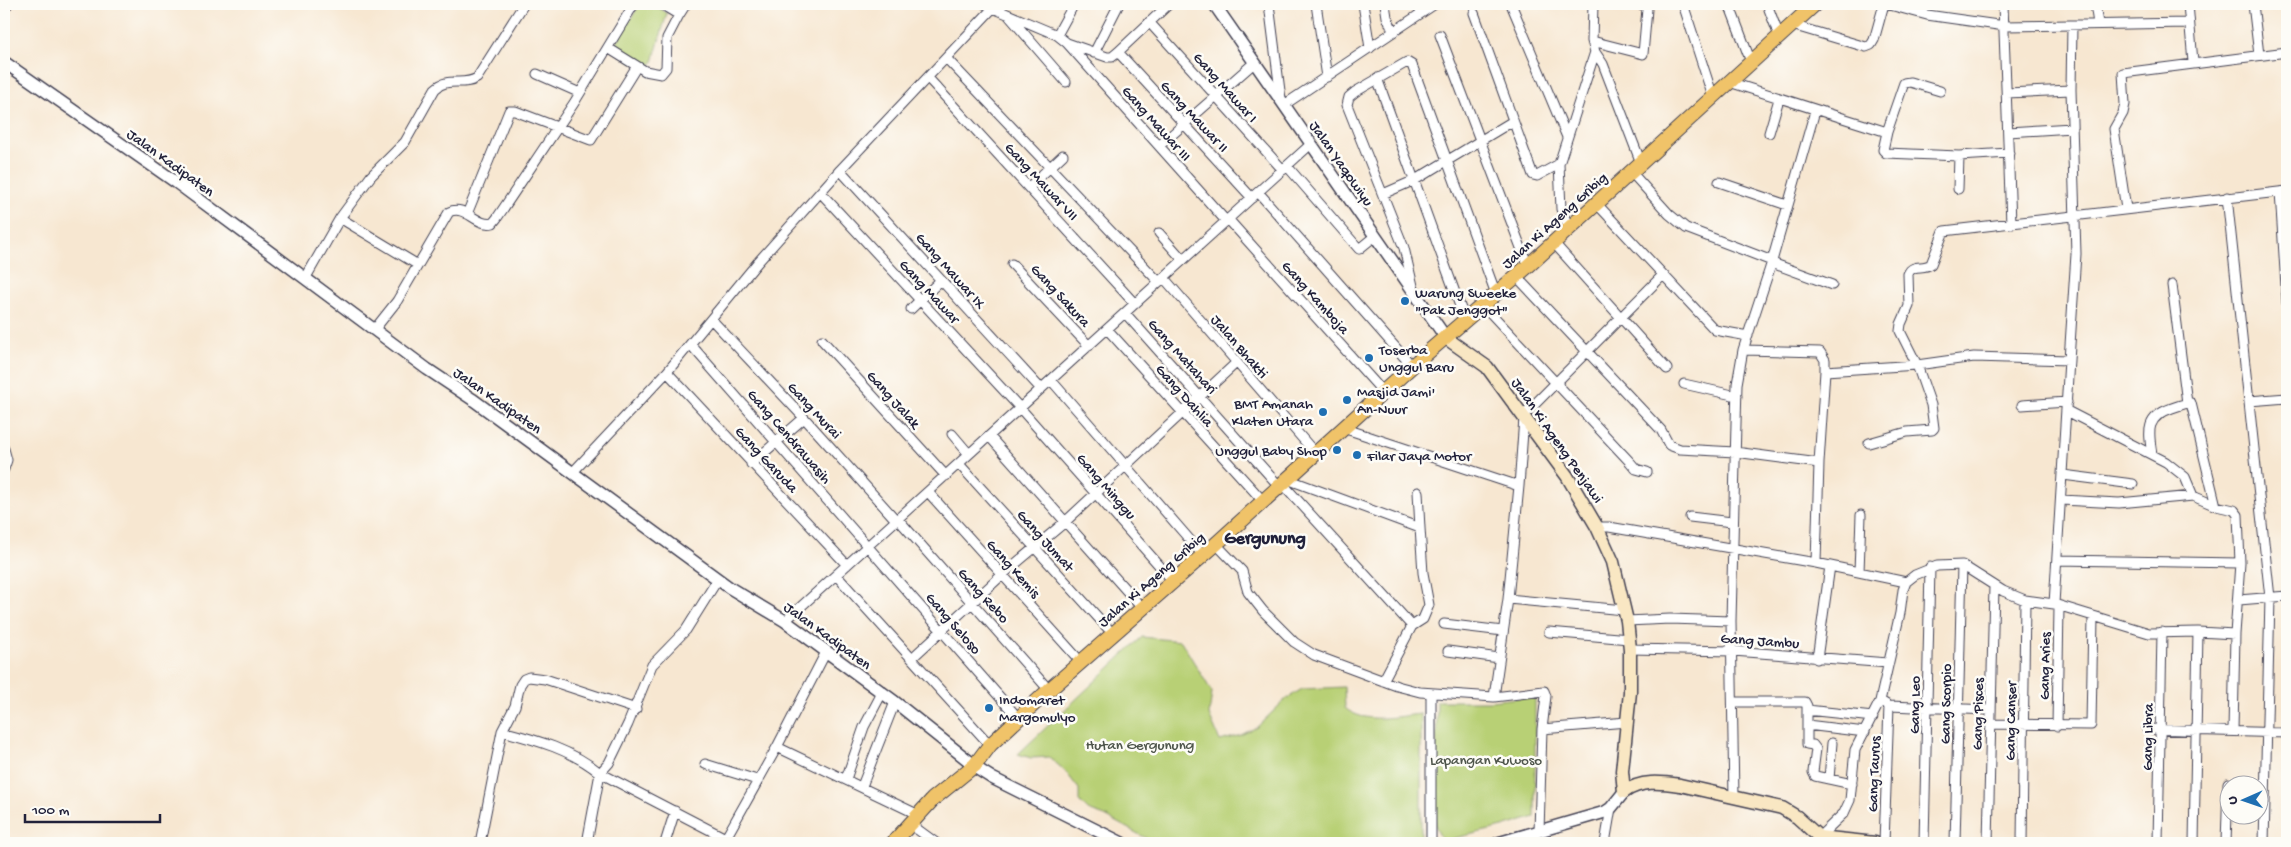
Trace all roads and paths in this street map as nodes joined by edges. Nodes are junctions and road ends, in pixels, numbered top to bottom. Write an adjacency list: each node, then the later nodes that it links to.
1 (8, 4): 28 (street)
2 (524, 4): 106 (street)
3 (634, 4): 44 (street)
4 (661, 4): 31 (street)
5 (686, 4): 31 (street)
6 (1074, 4): 39 (street)
7 (1119, 4): 49 (street)
8 (1169, 4): 32 (street)
9 (1214, 4): 53 (street, Jalan Yaqowiyu)
10 (1269, 4): 70 (street)
11 (1316, 4): 58 (street)
12 (1363, 4): 45 (street)
13 (1385, 4): 38 (street)
14 (1435, 4): 38 (street)
15 (1511, 4): 79 (street)
16 (1593, 4): 42 (street)
17 (1637, 4): 42 (street)
18 (1683, 4): 68 (street)
19 (1729, 4): 54 (street)
20 (1767, 4): 41 (street)
21 (1885, 4): 34 (street); 37 (street)
22 (2003, 4): 37 (street)
23 (2095, 4): 35 (street)
24 (2188, 4): 33 (street)
25 (2253, 4): 50 (street)
26 (989, 6): 30 (street); 51 (street)
27 (1811, 6): 34 (main road, Jalan Ki Ageng Gribig)
28 (4, 9)
29 (1474, 13): 72 (street)
30 (1007, 14): 39 (street); 61 (street)
31 (679, 15): 56 (street)
32 (1149, 22): 46 (street); 67 (street, Gang Mawar I)
33 (2189, 23): 35 (street); 55 (street)
34 (1792, 24): 41 (main road, Jalan Ki Ageng Gribig)
35 (2098, 24): 36 (street)
36 (2072, 25): 37 (street); 63 (street, Gang Aries)
37 (2005, 26): 66 (street)
38 (1393, 31): 45 (street)
39 (1058, 35): 43 (street)
40 (1440, 35): 80 (street)
41 (1779, 36): 54 (main road, Jalan Ki Ageng Gribig)
42 (1592, 41): 47 (street)
43 (1067, 42): 49 (street); 82 (street, Gang Mawar III)
44 (608, 48): 56 (street); 65 (street)
45 (1370, 48): 58 (street)
46 (1118, 52): 49 (street); 73 (street, Gang Mawar II)
47 (1595, 52): 79 (street); 90 (street)
48 (2287, 52): 50 (street)
49 (1094, 53)
50 (2259, 55): 55 (street)
51 (946, 58): 59 (street); 88 (street, Jalan Bhakti)
52 (4, 62): 120 (street, Jalan Kadipaten)
53 (1255, 62): 67 (street); 70 (street, Jalan Yaqowiyu)
54 (1750, 62): 62 (main road, Jalan Ki Ageng Gribig)
55 (2193, 62): 103 (street)
56 (637, 66): 74 (street)
57 (537, 74): 65 (street)
58 (1327, 77): 70 (street)
59 (928, 78): 91 (street); 94 (street, Gang Mawar VII)
60 (1376, 78): 86 (street); 92 (street); 98 (street)
61 (1066, 82)
62 (1729, 82): 68 (main road, Jalan Ki Ageng Gribig); 69 (street)
63 (2071, 90): 66 (street); 75 (street, Gang Aries)
64 (1940, 91): 76 (street)
65 (580, 93): 74 (street)
66 (2007, 93): 77 (street)
67 (1216, 96): 73 (street); 89 (street, Gang Mawar I)
68 (1713, 97): 90 (main road, Jalan Ki Ageng Gribig)
69 (1779, 99): 71 (street); 78 (street)
70 (1283, 102): 81 (street, Jalan Yaqowiyu)
71 (1816, 111): 76 (street); 102 (street)
72 (1513, 121): 80 (street); 87 (street)
73 (1184, 123): 82 (street); 99 (street, Gang Mawar II)
74 (556, 128): 104 (street); 104 (street)
75 (2072, 128): 77 (street); 105 (street, Gang Aries)
76 (1886, 132): 85 (street)
77 (2008, 132): 83 (street)
78 (1770, 133)
79 (1567, 137): 87 (street)
80 (1481, 142): 86 (street); 117 (street)
81 (1311, 144): 89 (street); 111 (street, Jalan Yaqowiyu)
82 (1159, 146): 107 (street, Gang Mawar III)
83 (2009, 153): 85 (street); 108 (street)
84 (1064, 154): 88 (street)
85 (1959, 156): 95 (street)
86 (1446, 162): 92 (street); 126 (street)
87 (1559, 164): 109 (street)
88 (1051, 167): 94 (street); 122 (street, Jalan Bhakti)
89 (1285, 168): 99 (street); 111 (street, Gang Mawar I)
90 (1636, 168): 101 (main road, Jalan Ki Ageng Gribig); 114 (street)
91 (840, 170): 97 (street); 121 (street, Gang Mawar IX)
92 (1415, 180): 98 (street); 135 (street)
93 (1719, 182): 102 (street)
94 (1029, 187): 128 (street, Gang Mawar VII)
95 (1958, 189)
96 (2283, 191): 100 (street); 129 (street)
97 (820, 192): 127 (street, Gang Mawar); 134 (street)
98 (1383, 194): 125 (street)
99 (1255, 195): 107 (street); 148 (street, Gang Mawar II)
100 (2227, 197): 103 (street); 160 (street)
101 (1596, 204): 109 (main road, Jalan Ki Ageng Gribig); 118 (street)
102 (1787, 205): 114 (street)
103 (2126, 209): 105 (street)
104 (467, 214): 116 (street)
105 (2077, 216): 108 (street); 145 (street, Gang Aries)
106 (340, 218): 116 (street); 120 (street)
107 (1227, 220): 113 (street); 156 (street, Gang Kamboja)
108 (2011, 224): 147 (street)
109 (1569, 228): 112 (main road, Jalan Ki Ageng Gribig)
110 (1159, 233): 113 (street)
111 (1375, 236): 125 (street, Jalan Yaqowiyu)
112 (1553, 242): 117 (main road, Jalan Ki Ageng Gribig); 133 (street)
113 (1183, 260): 122 (street)
114 (1772, 262): 123 (street); 138 (street)
115 (1012, 264): 142 (street, Gang Sakura)
116 (418, 265): 137 (street)
117 (1528, 266): 119 (main road, Jalan Ki Ageng Gribig)
118 (1663, 275): 133 (street); 138 (street)
119 (1516, 276): 126 (main road, Jalan Ki Ageng Gribig); 144 (street)
120 (305, 279): 137 (street, Jalan Kadipaten)
121 (941, 280): 127 (street); 155 (street, Gang Mawar IX)
122 (1161, 280): 128 (street); 146 (street, Jalan Bhakti)
123 (1832, 285)
124 (2172, 285): 161 (street)
125 (1415, 294): 139 (street, Jalan Yaqowiyu)
126 (1496, 294): 130 (main road, Jalan Ki Ageng Gribig)
127 (920, 300): 131 (street); 164 (street, Gang Mawar)
128 (1135, 304): 132 (street)
129 (2287, 304)
130 (1483, 305): 135 (main road, Jalan Ki Ageng Gribig); 153 (street)
131 (911, 309)
132 (1125, 313): 136 (street); 157 (street, Gang Matahari)
133 (1620, 318): 144 (street); 149 (street)
134 (712, 320): 141 (street); 167 (street, Gang Murai)
135 (1465, 320): 139 (main road, Jalan Ki Ageng Gribig)
136 (1107, 329): 142 (street); 165 (street, Gang Dahlia)
137 (374, 330): 183 (street, Jalan Kadipaten)
138 (1748, 336): 143 (street)
139 (1446, 338): 148 (main road, Jalan Ki Ageng Gribig); 166 (main road, Jalan Ki Ageng Penjawi)
140 (822, 340): 186 (street, Gang Jalak)
141 (691, 345): 151 (street); 171 (street, Gang Cendrawasih)
142 (1089, 346): 152 (street)
143 (1743, 350): 150 (street); 158 (street)
144 (1587, 352): 153 (street); 174 (street)
145 (2069, 360): 147 (street); 163 (street, Gang Aries)
146 (1236, 363): 157 (street); 176 (street, Jalan Bhakti)
147 (1917, 365): 150 (street); 172 (street)
148 (1412, 366): 156 (main road, Jalan Ki Ageng Gribig)
149 (1667, 369)
150 (1825, 371): 178 (street)
151 (667, 372): 179 (street, Gang Garuda); 183 (street)
152 (1051, 380): 155 (street); 181 (street)
153 (1557, 382): 166 (street); 184 (street)
154 (1684, 384): 158 (street)
155 (1041, 389): 164 (street)
156 (1384, 393): 168 (main road, Jalan Ki Ageng Gribig)
157 (1200, 396): 165 (street); 187 (street, Gang Matahari)
158 (1737, 396): 174 (street)
159 (2287, 398): 160 (street)
160 (2249, 401): 224 (street)
161 (2187, 403): 177 (street); 196 (street)
162 (2022, 405): 163 (street)
163 (2067, 406): 177 (street); 185 (street, Gang Aries)
164 (1020, 408): 170 (street); 191 (street, Gang Minggu)
165 (1182, 411): 181 (street); 195 (street, Gang Dahlia)
166 (1524, 417): 189 (street); 202 (main road, Jalan Ki Ageng Penjawi)
167 (804, 418): 171 (street); 199 (street, Gang Murai)
168 (1343, 428): 176 (main road, Jalan Ki Ageng Gribig); 189 (street)
169 (952, 434): 175 (street)
170 (989, 436): 175 (street); 200 (street)
171 (777, 443): 179 (street); 205 (street, Gang Cendrawasih)
172 (1869, 443)
173 (4, 449): 182 (street)
174 (1735, 452): 178 (street); 201 (street)
175 (969, 454): 180 (street)
176 (1315, 454): 187 (main road, Jalan Ki Ageng Gribig)
177 (2152, 454): 193 (street)
178 (1818, 463): 210 (street)
179 (751, 464): 212 (street, Gang Garuda)
180 (959, 464): 186 (street); 206 (street, Gang Jumat)
181 (1124, 466): 191 (street); 208 (street)
182 (4, 469)
183 (573, 472): 219 (street, Jalan Kadipaten)
184 (1647, 472)
185 (2063, 475): 188 (street); 194 (street, Gang Aries)
186 (946, 476): 190 (street)
187 (1282, 483): 195 (main road, Jalan Ki Ageng Gribig); 203 (street); 236 (street, Gang Matahari)
188 (2133, 484)
189 (1519, 486): 225 (street)
190 (928, 492): 199 (street); 218 (street, Gang Kemis)
191 (1095, 492): 200 (street); 220 (street, Gang Minggu)
192 (1418, 492): 203 (street)
193 (2193, 496): 194 (street); 196 (street)
194 (2061, 500): 209 (street, Gang Aries)
195 (1263, 501): 204 (main road, Jalan Ki Ageng Gribig)
196 (2216, 506): 211 (street)
197 (1861, 515): 216 (street)
198 (1690, 517): 201 (street)
199 (897, 520): 205 (street); 228 (street, Gang Rebo)
200 (1065, 522): 206 (street); 230 (street)
201 (1732, 522): 207 (street)
202 (1597, 527): 207 (street); 231 (main road, Jalan Ki Ageng Penjawi)
203 (1420, 528): 236 (street)
204 (1216, 544): 208 (main road, Jalan Ki Ageng Gribig); 253 (street)
205 (868, 546): 212 (street); 237 (street, Gang Seloso)
206 (1034, 547): 218 (street); 242 (street, Gang Jumat)
207 (1732, 548): 210 (street); 234 (street)
208 (1203, 555): 220 (main road, Jalan Ki Ageng Gribig)
209 (2057, 560): 211 (street); 229 (street, Gang Aries)
210 (1816, 563): 214 (street)
211 (2240, 563): 227 (street)
212 (847, 565): 217 (street)
213 (1962, 565): 215 (street); 222 (street); 264 (street, Gang Scorpio)
214 (1830, 566): 216 (street); 250 (street)
215 (1930, 568): 221 (street); 262 (street, Gang Leo)
216 (1859, 572): 221 (street)
217 (836, 575): 233 (street); 248 (street)
218 (1002, 575): 228 (street); 251 (street, Gang Kemis)
219 (718, 579): 233 (street, Jalan Kadipaten); 263 (street)
220 (1173, 582): 230 (main road, Jalan Ki Ageng Gribig)
221 (1906, 582): 252 (street)
222 (1994, 586): 226 (street); 266 (street, Gang Pisces)
223 (2287, 596): 224 (street)
224 (2270, 598): 227 (street); 281 (street)
225 (1508, 599): 231 (street); 238 (street)
226 (2025, 600): 229 (street); 272 (street, Gang Canser)
227 (2239, 600): 243 (street)
228 (973, 603): 237 (street); 254 (street, Gang Rebo)
229 (2056, 606): 232 (street); 273 (street, Gang Aries)
230 (1142, 608): 242 (main road, Jalan Ki Ageng Gribig)
231 (1626, 615): 234 (street); 244 (main road, Jalan Ki Ageng Penjawi)
232 (2093, 617): 240 (street); 273 (street)
233 (785, 621): 247 (street, Jalan Kadipaten)
234 (1731, 622): 246 (street)
235 (1444, 624): 238 (street)
236 (1412, 626): 253 (street)
237 (942, 630): 248 (street); 268 (street, Gang Seloso)
238 (1503, 631): 249 (street)
239 (1549, 632): 244 (street, Gang Jambu)
240 (2162, 632): 241 (street); 276 (street, Gang Libra)
241 (2198, 632): 243 (street); 277 (street)
242 (1113, 634): 251 (main road, Jalan Ki Ageng Gribig)
243 (2236, 634): 279 (street)
244 (1630, 644): 246 (street, Gang Jambu); 269 (main road, Jalan Ki Ageng Penjawi)
245 (1448, 651): 249 (street)
246 (1733, 651): 250 (street, Gang Jambu); 260 (street)
247 (826, 652): 255 (street, Jalan Kadipaten); 285 (street)
248 (912, 658): 284 (street)
249 (1499, 658): 257 (street)
250 (1817, 658): 252 (street, Gang Jambu)
251 (1081, 662): 254 (main road, Jalan Ki Ageng Gribig)
252 (1888, 663): 258 (street)
253 (1383, 681): 256 (street)
254 (1049, 690): 268 (main road, Jalan Ki Ageng Gribig)
255 (882, 692): 259 (street, Jalan Kadipaten); 289 (street)
256 (1431, 694): 257 (street); 310 (street)
257 (1494, 697): 274 (street)
258 (1880, 701): 261 (street); 267 (street)
259 (895, 702): 287 (street, Jalan Kadipaten); 293 (street)
260 (1734, 702): 265 (street); 295 (street)
261 (1889, 706): 262 (street); 314 (street, Gang Taurus)
262 (1927, 707): 264 (street); 315 (street, Gang Leo)
263 (636, 709): 278 (street); 288 (street)
264 (1958, 709): 266 (street); 316 (street, Gang Scorpio)
265 (1807, 710): 267 (street); 271 (street)
266 (1990, 710): 270 (street, Gang Pisces)
267 (1873, 717): 280 (street)
268 (1019, 719): 284 (main road, Jalan Ki Ageng Gribig)
269 (1627, 722): 274 (street); 294 (main road, Jalan Ki Ageng Penjawi)
270 (1990, 724): 272 (street); 317 (street, Gang Pisces)
271 (1807, 725): 280 (street); 291 (street)
272 (2024, 725): 273 (street); 318 (street, Gang Canser)
273 (2057, 726)
274 (1542, 729): 300 (street)
275 (2147, 729): 276 (street)
276 (2161, 729): 277 (street); 319 (street, Gang Libra)
277 (2196, 730): 279 (street); 320 (street)
278 (502, 731): 288 (street); 303 (street)
279 (2233, 731): 281 (street)
280 (1865, 732): 292 (street)
281 (2268, 733): 282 (street); 322 (street)
282 (2287, 733)
283 (1832, 743): 291 (street)
284 (990, 745): 287 (main road, Jalan Ki Ageng Gribig)
285 (777, 747): 289 (street); 290 (street)
286 (705, 764): 290 (street)
287 (976, 767): 298 (main road, Jalan Ki Ageng Gribig); 309 (street, Jalan Kadipaten)
288 (600, 773): 297 (street); 304 (street)
289 (846, 779): 293 (street)
290 (757, 780): 302 (street)
291 (1829, 780): 292 (street)
292 (1852, 784): 301 (street)
293 (862, 786): 298 (street)
294 (1624, 792): 295 (main road); 296 (street)
295 (1734, 798): 301 (main road)
296 (1612, 808): 300 (street); 312 (street)
297 (675, 811): 302 (street); 305 (street)
298 (914, 819): 307 (main road, Jalan Ki Ageng Gribig); 308 (street)
299 (2227, 824): 321 (street)
300 (1539, 832): 311 (street)
301 (1819, 837): 313 (main road)
302 (725, 841): 306 (street)
303 (480, 843)
304 (587, 843)
305 (665, 843)
306 (736, 843)
307 (892, 843)
308 (936, 843)
309 (1122, 843)
310 (1431, 843)
311 (1498, 843)
312 (1605, 843)
313 (1875, 843)
314 (1884, 843)
315 (1924, 843)
316 (1955, 843)
317 (1988, 843)
318 (2022, 843)
319 (2158, 843)
320 (2194, 843)
321 (2226, 843)
322 (2264, 843)

